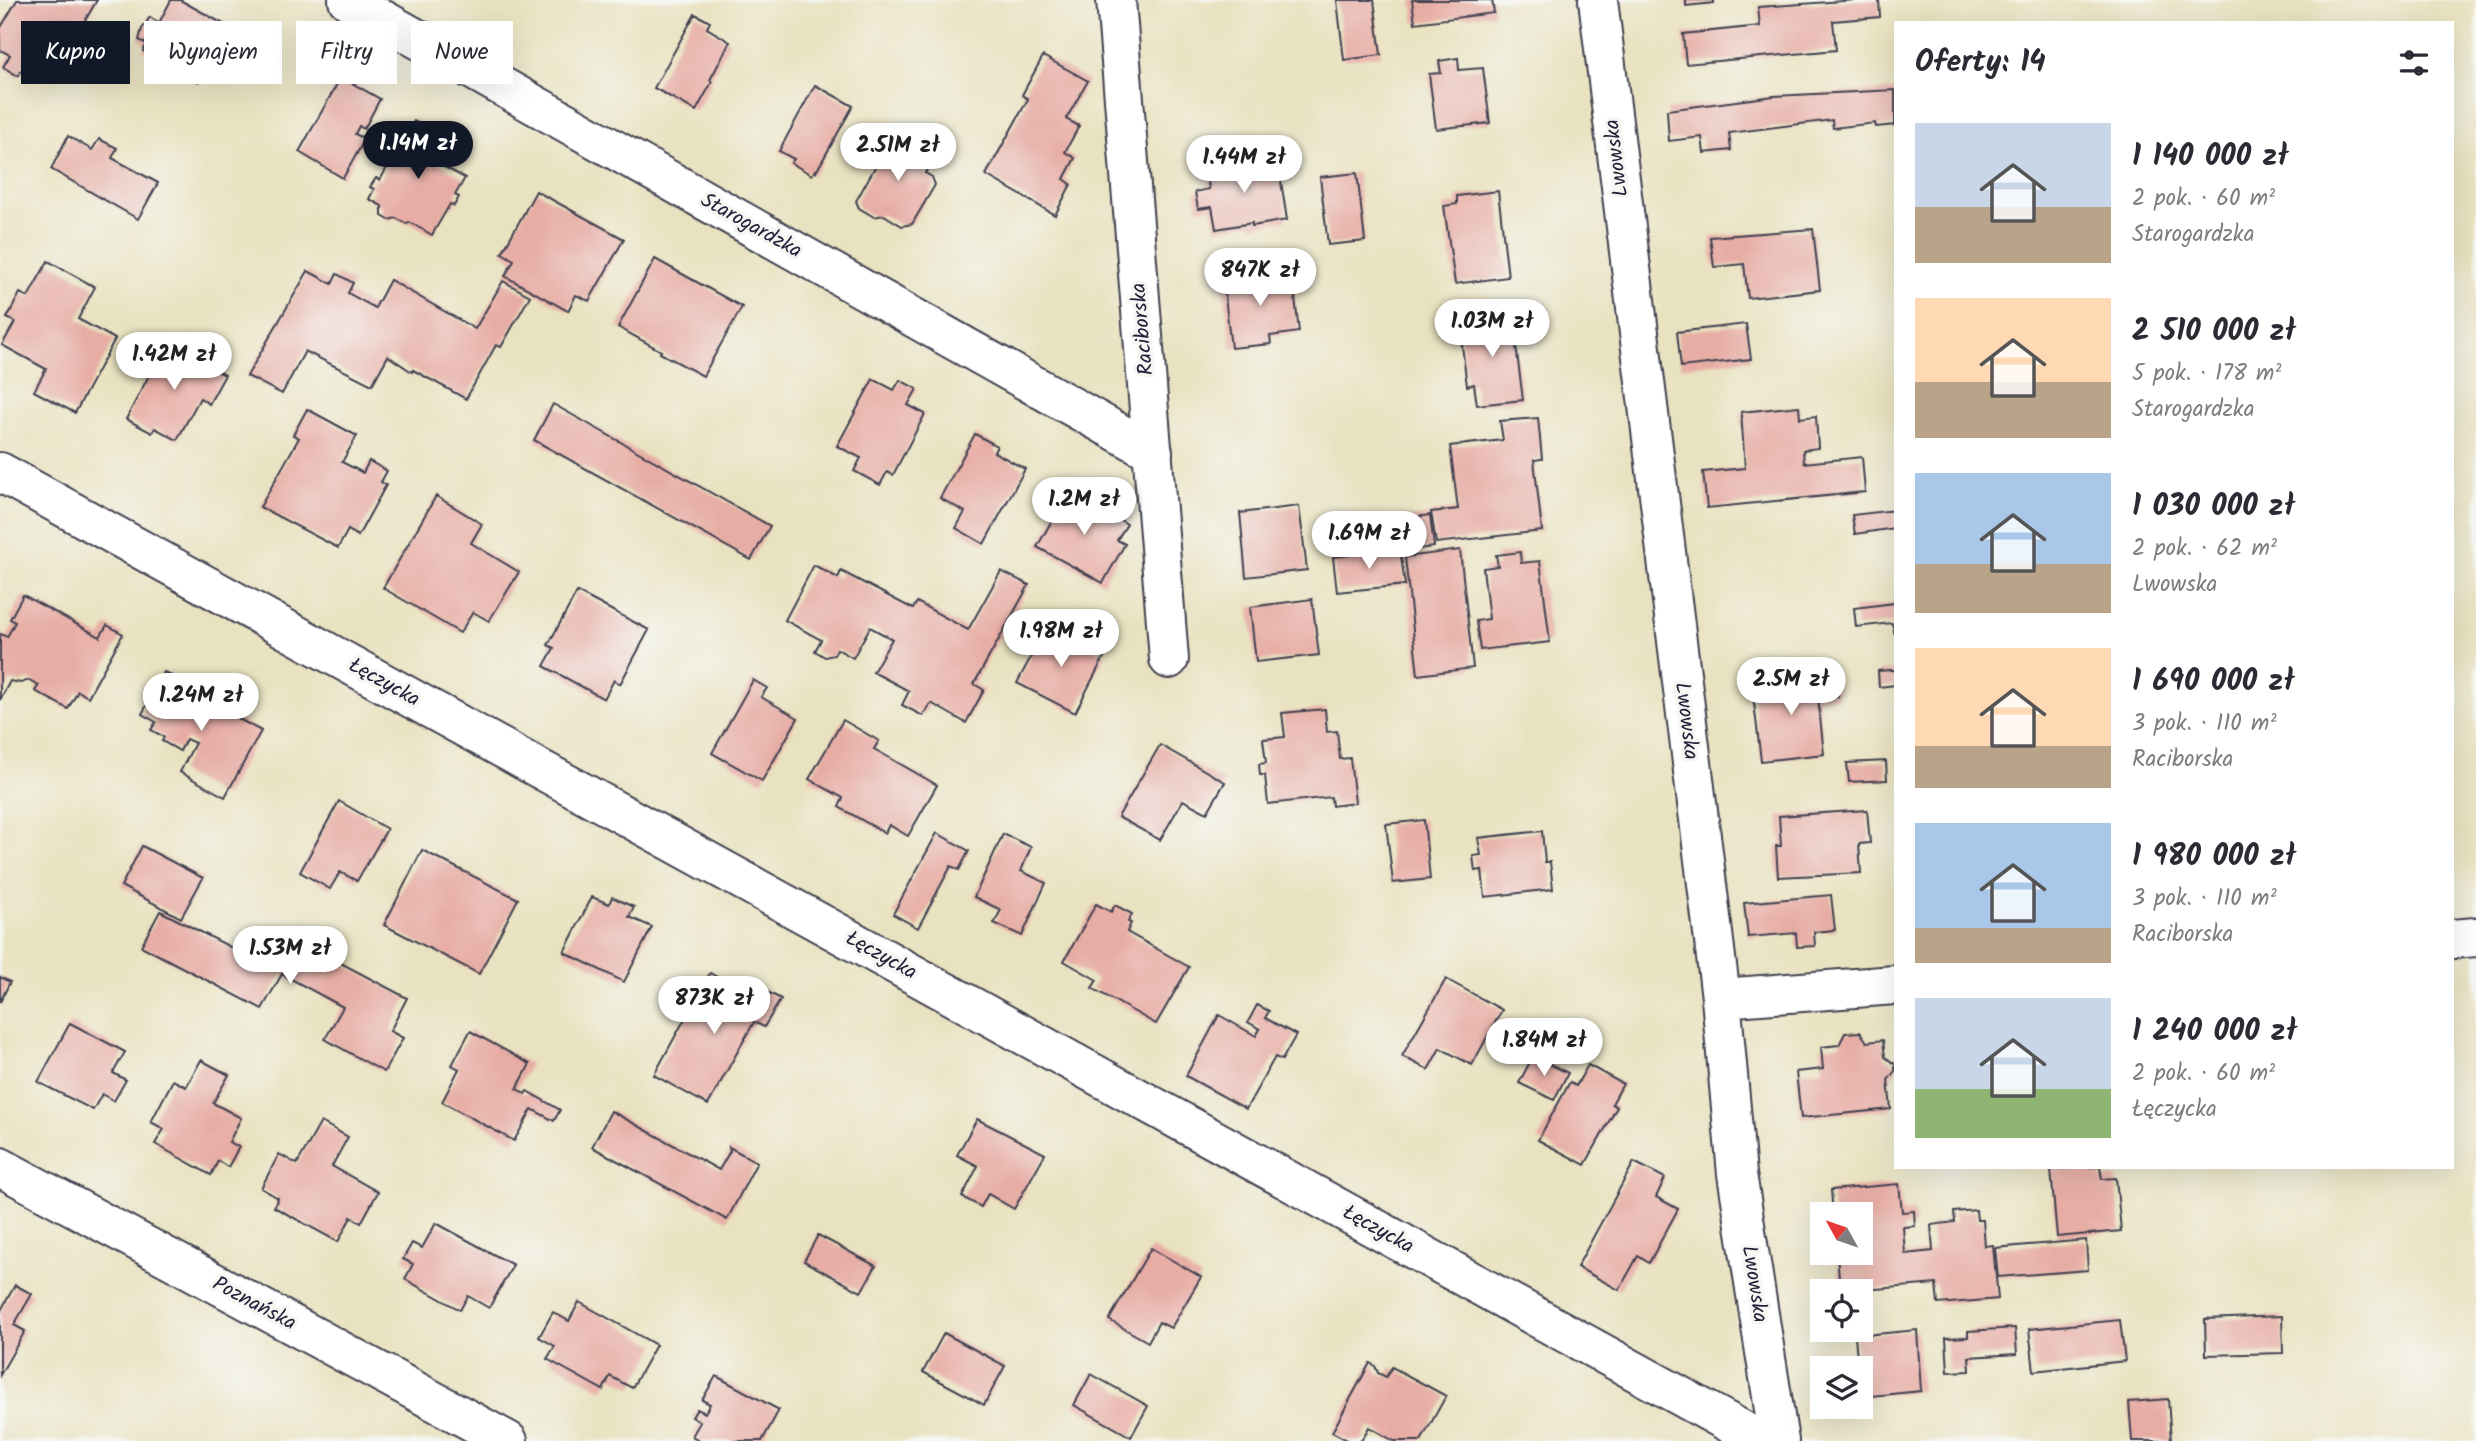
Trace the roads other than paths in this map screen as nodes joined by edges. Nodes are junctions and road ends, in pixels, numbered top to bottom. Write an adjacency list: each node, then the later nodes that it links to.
1 (348, 0): 4 (street, Starogardzka)
2 (1116, 0): 4 (street, Raciborska)
3 (1598, 0): 10 (street, Lwowska)
4 (1153, 452): 6 (street, Raciborska)
5 (0, 472): 13 (street, Łęczycka)
6 (1169, 659)
7 (2476, 937): 8 (street)
8 (2454, 939)
9 (1894, 985): 10 (street)
10 (1721, 998): 14 (street, Lwowska)
11 (0, 1167): 12 (street, Poznańska)
12 (508, 1441)
13 (1762, 1441)
14 (1779, 1441)

